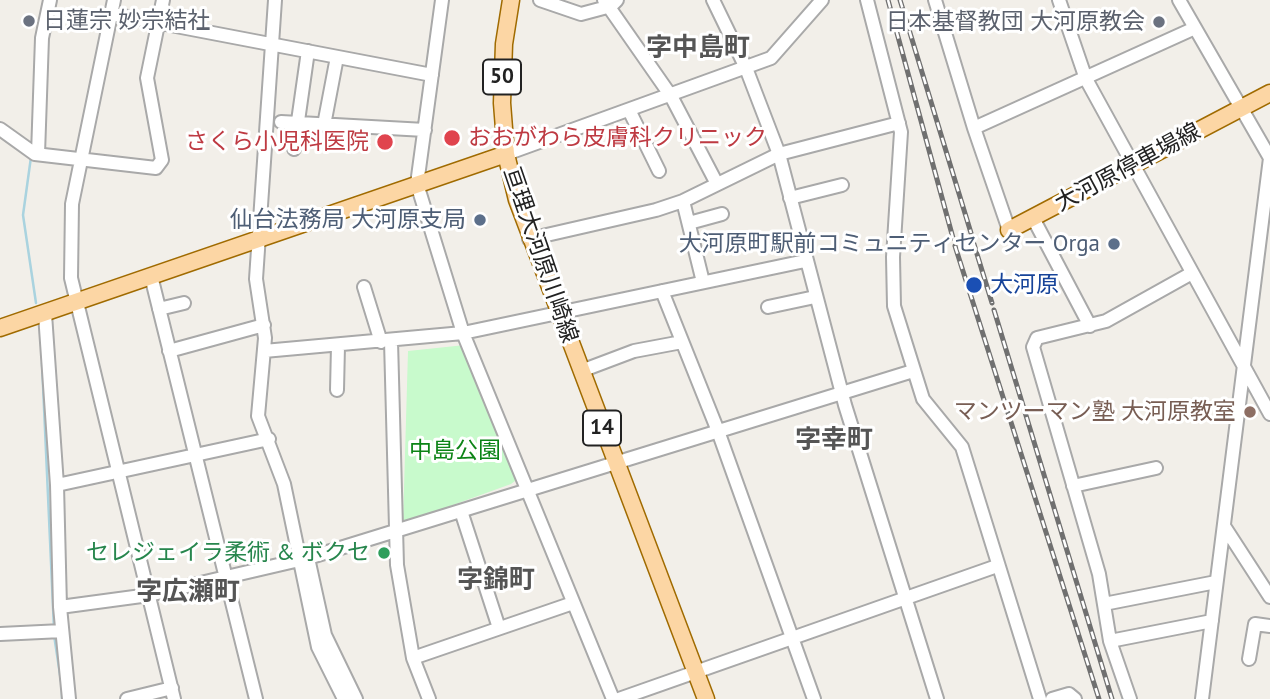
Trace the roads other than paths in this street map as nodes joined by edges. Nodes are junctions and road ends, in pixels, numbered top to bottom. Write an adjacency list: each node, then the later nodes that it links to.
1 (50, 0): 36 (street)
2 (114, 0): 15 (street)
3 (163, 0): 16 (street)
4 (275, 0): 18 (street)
5 (442, 0): 22 (street)
6 (511, 0): 37 (main road, 50)
7 (540, 0): 14 (street)
8 (713, 0): 21 (street)
9 (822, 0): 21 (street)
10 (867, 0): 30 (street)
11 (935, 0): 32 (street)
12 (1059, 0): 23 (street)
13 (1179, 0): 17 (street)
14 (611, 2): 25 (street)
15 (113, 14): 16 (street); 40 (street)
16 (159, 22): 18 (street); 40 (street)
17 (1195, 28): 23 (street); 26 (street)
18 (271, 44): 19 (street); 52 (street)
19 (308, 51): 20 (street); 29 (street)
20 (337, 57): 22 (street); 31 (street)
21 (747, 68): 25 (street); 38 (street)
22 (432, 75): 34 (street)
23 (1086, 79): 32 (street); 41 (street)
24 (1270, 93): 26 (main road, 大河原停車場線)
25 (671, 96): 27 (street); 44 (street)
26 (1244, 107): 39 (street); 41 (main road, 大河原停車場線)
27 (629, 110): 37 (street); 42 (street)
28 (281, 122): 29 (street)
29 (295, 123): 31 (street); 35 (street)
30 (899, 123): 38 (street); 78 (street)
31 (324, 125): 34 (street)
32 (974, 128): 51 (street)
33 (0, 129): 36 (street)
34 (425, 130): 43 (street)
35 (294, 149)
36 (33, 152): 40 (street)
37 (506, 154): 43 (main road, 亘理大河原川崎線); 53 (main road, 亘理大河原川崎線 / 14)
38 (779, 154): 44 (street); 46 (street)
39 (1270, 158): 76 (street)
40 (80, 159): 61 (street)
41 (1131, 166): 49 (main road, 大河原停車場線); 55 (street)
42 (659, 171)
43 (417, 184): 52 (main road, 亘理大河原川崎線); 70 (street)
44 (717, 184): 47 (street)
45 (842, 185): 46 (street)
46 (790, 198): 54 (street)
47 (683, 201): 50 (street); 53 (street)
48 (722, 214): 50 (street)
49 (1033, 218): 51 (main road, 大河原停車場線); 68 (street)
50 (689, 223): 57 (street)
51 (1009, 230)
52 (260, 239): 56 (main road, 亘理大河原川崎線); 67 (street)
53 (529, 239): 65 (main road, 亘理大河原川崎線 / 14)
54 (806, 261): 57 (street); 60 (street)
55 (1192, 273): 68 (street); 76 (street)
56 (151, 276): 61 (main road, 亘理大河原川崎線); 64 (street)
57 (703, 282): 59 (street)
58 (364, 287): 71 (street)
59 (662, 291): 65 (street); 72 (street)
60 (815, 297): 63 (street); 80 (street)
61 (76, 302): 66 (main road, 亘理大河原川崎線); 87 (street)
62 (184, 303): 64 (street)
63 (768, 307)
64 (159, 309): 75 (street)
65 (558, 313): 70 (street); 77 (main road, 亘理大河原川崎線 / 14)
66 (45, 314): 69 (main road, 亘理大河原川崎線); 88 (street)
67 (264, 326): 74 (street); 75 (street)
68 (1090, 326): 89 (street)
69 (0, 328)
70 (463, 333): 71 (street); 90 (street)
71 (386, 342): 73 (street); 93 (street)
72 (682, 342): 77 (street); 82 (street)
73 (338, 346): 74 (street); 79 (street)
74 (269, 350): 83 (street)
75 (169, 351): 84 (street)
76 (1243, 365): 81 (street); 92 (street)
77 (581, 371): 85 (main road, 亘理大河原川崎線 / 14)
78 (913, 371): 80 (street); 95 (street)
79 (337, 390)
80 (842, 393): 82 (street); 100 (street)
81 (1268, 407)
82 (718, 431): 85 (street); 109 (street)
83 (269, 439): 84 (street); 94 (street)
84 (195, 453): 87 (street); 96 (street)
85 (615, 462): 90 (street); 113 (main road, 亘理大河原川崎線 / 14)
86 (1156, 468): 89 (street)
87 (118, 471): 88 (street); 98 (street)
88 (57, 485): 103 (street)
89 (1073, 486): 102 (street)
90 (526, 491): 91 (street); 101 (street)
91 (461, 510): 93 (street); 106 (street)
92 (1224, 526): 97 (street); 99 (street)
93 (394, 531): 94 (street); 111 (street)
94 (303, 559): 96 (street); 118 (street); 119 (street)
95 (997, 566): 100 (street); 126 (street)
96 (225, 577): 98 (street); 117 (street)
97 (1216, 582): 102 (street); 104 (street)
98 (149, 595): 103 (street); 114 (street)
99 (1270, 597)
100 (905, 598): 109 (street); 125 (street)
101 (573, 603): 106 (street); 121 (street)
102 (1104, 604): 110 (street)
103 (60, 607): 107 (street)
104 (1212, 621): 110 (street); 130 (street)
105 (1270, 626): 112 (street)
106 (499, 628): 111 (street)
107 (58, 631): 108 (street); 115 (street)
108 (0, 634)
109 (791, 639): 113 (street); 124 (street)
110 (1110, 641): 129 (street)
111 (413, 658): 120 (street)
112 (1249, 659)
113 (696, 673): 122 (street); 123 (main road, 亘理大河原川崎線 / 14)
114 (173, 694): 116 (street)
115 (69, 699)
116 (127, 699)
117 (256, 699)
118 (344, 699)
119 (356, 699)
120 (429, 699)
121 (613, 699)
122 (619, 699)
123 (706, 699)
124 (814, 699)
125 (937, 699)
126 (1040, 699)
127 (1052, 699): 128 (street)
128 (1075, 699)
129 (1130, 699)
130 (1202, 699)

